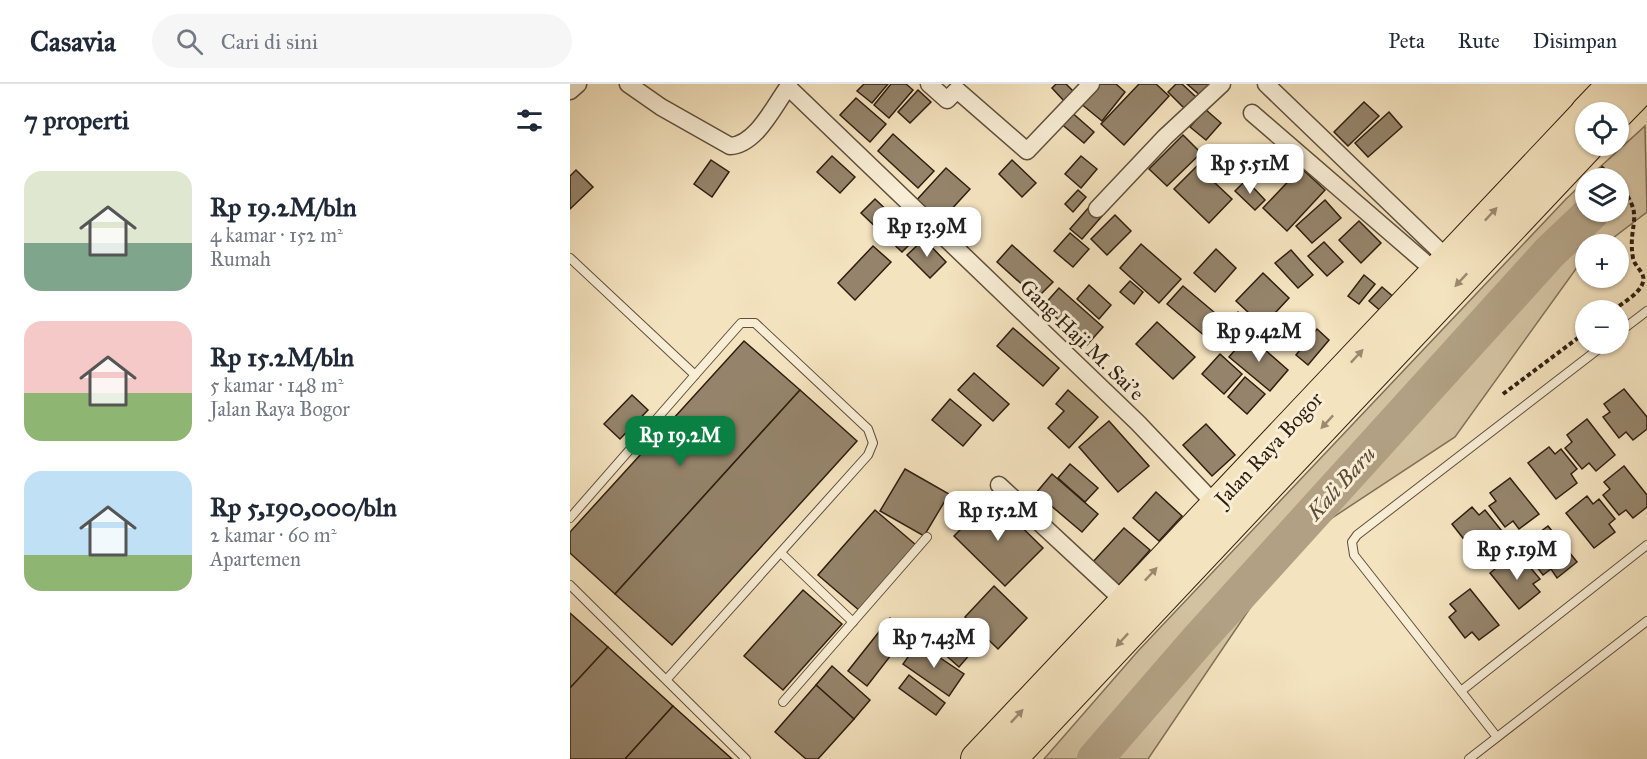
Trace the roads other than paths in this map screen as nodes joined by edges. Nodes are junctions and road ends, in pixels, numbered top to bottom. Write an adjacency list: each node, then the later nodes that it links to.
1 (578, 84): 10 (street)
2 (628, 84): 9 (street)
3 (929, 84): 4 (street)
4 (1091, 84)
5 (1222, 84): 16 (street)
6 (1266, 84): 18 (street)
7 (1614, 84): 11 (highway, Jalan Raya Bogor)
8 (1644, 84): 12 (highway)
9 (789, 85): 24 (street, Gang Haji M. Sai'e)
10 (570, 91)
11 (1597, 102)
12 (1627, 102)
13 (1251, 113): 18 (street)
14 (1575, 125): 18 (highway, Jalan Raya Bogor, one-way to 14)
15 (1577, 156): 33 (highway, Jalan Raya Bogor, one-way to 33)
16 (1097, 209)
17 (570, 258): 22 (lane)
18 (1442, 265): 24 (highway, Jalan Raya Bogor, one-way to 18)
19 (1647, 311): 20 (lane)
20 (1629, 325)
21 (1592, 354): 35 (lane)
22 (695, 375): 25 (lane); 28 (lane)
23 (999, 485): 30 (street)
24 (1216, 505): 30 (highway, Jalan Raya Bogor, one-way to 24)
25 (570, 518)
26 (927, 537): 32 (lane)
27 (1647, 545): 35 (lane)
28 (781, 553): 32 (lane); 34 (lane)
29 (570, 585): 34 (lane)
30 (1125, 602): 33 (highway, Jalan Raya Bogor)
31 (1647, 621): 37 (lane)
32 (853, 622): 36 (lane)
33 (1091, 655): 38 (highway, Jalan Raya Bogor)
34 (668, 679): 39 (lane)
35 (1461, 690): 37 (lane)
36 (783, 702)
37 (1497, 737): 40 (lane)
38 (996, 755)
39 (746, 759)
40 (1469, 759)

